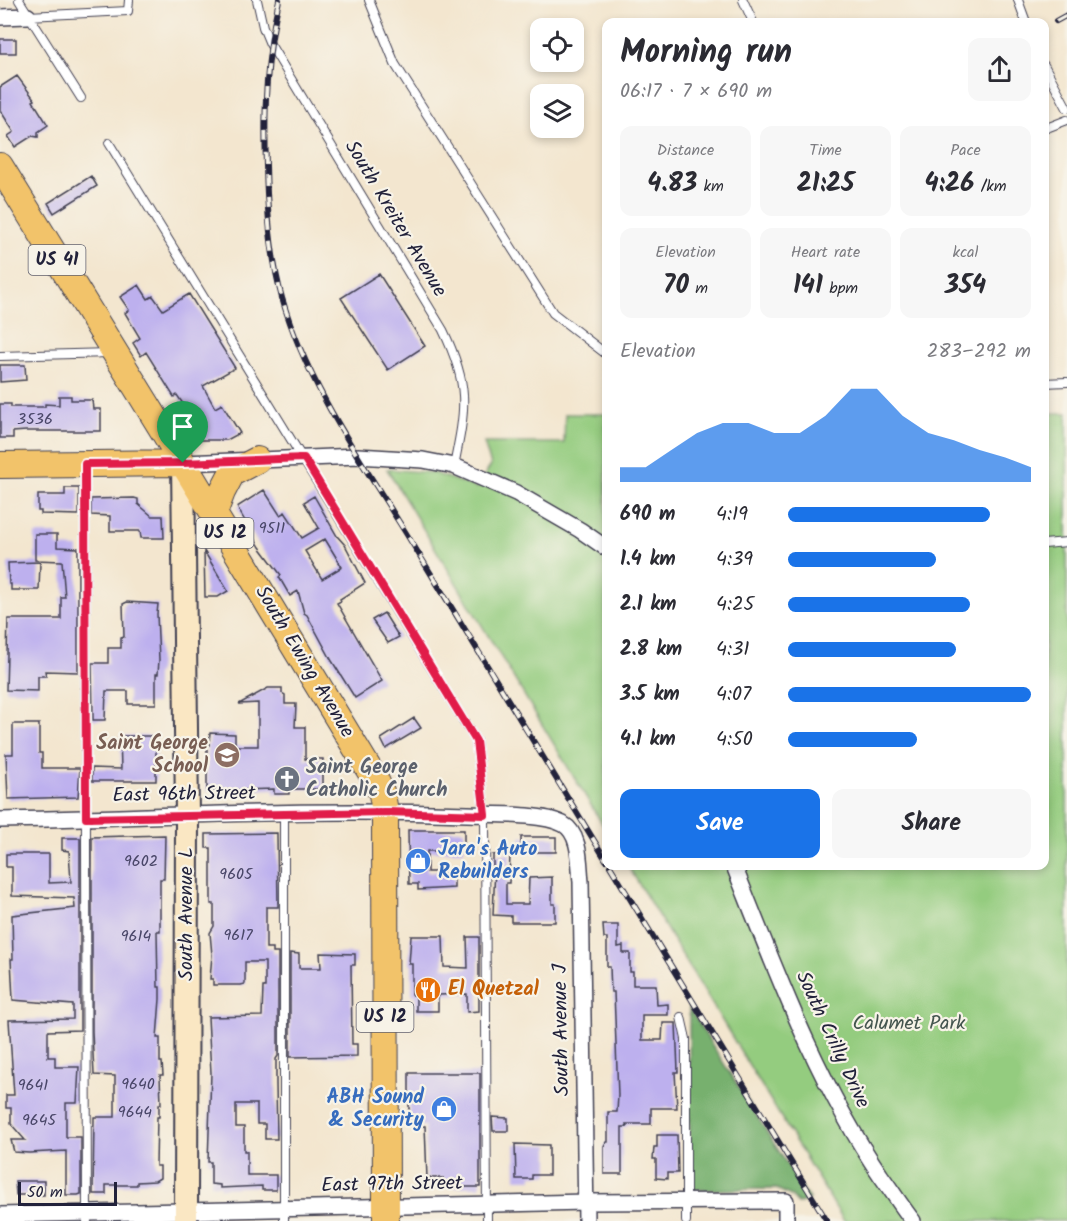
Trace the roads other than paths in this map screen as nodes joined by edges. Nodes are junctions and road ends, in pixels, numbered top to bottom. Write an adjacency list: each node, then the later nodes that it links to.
1 (19, 0): 7 (lane)
2 (129, 0): 7 (lane)
3 (257, 0): 28 (lane, South Kreiter Avenue)
4 (369, 0): 18 (lane)
5 (743, 0): 9 (lane)
6 (1018, 0): 10 (lane)
7 (28, 16): 8 (street); 12 (lane)
8 (0, 17)
9 (751, 18)
10 (1025, 18)
11 (1049, 74): 13 (lane)
12 (81, 98)
13 (1067, 108)
14 (1067, 120): 15 (lane)
15 (1049, 127)
16 (109, 143): 23 (lane)
17 (0, 166): 19 (main road, South Ewing Avenue / US 41)
18 (602, 351)
19 (115, 353): 20 (lane); 25 (main road, South Ewing Avenue / US 41)
20 (0, 356)
21 (1049, 382): 22 (lane)
22 (1067, 382)
23 (304, 458): 24 (street); 28 (street); 35 (lane)
24 (257, 460): 25 (street); 29 (main road)
25 (183, 463): 26 (main road); 29 (main road, South Ewing Avenue / US 12); 36 (street, South Avenue L)
26 (85, 464): 27 (main road); 37 (lane)
27 (0, 465)
28 (454, 466): 32 (street)
29 (214, 513): 33 (main road, South Ewing Avenue / US 12)
30 (1067, 542): 31 (lane)
31 (1049, 544)
32 (602, 545)
33 (385, 812): 34 (street, East 96th Street); 35 (street, East 96th Street); 45 (main road, South Ewing Avenue / US 12)
34 (284, 814): 36 (street, East 96th Street); 47 (lane)
35 (485, 815): 39 (street, East 96th Street); 44 (lane)
36 (187, 816): 37 (street, East 96th Street); 48 (street, South Avenue L)
37 (86, 818): 38 (street, East 96th Street); 49 (lane)
38 (0, 820)
39 (575, 840): 43 (street, South Avenue J)
40 (736, 870): 54 (street, South Crilly Drive)
41 (681, 1017): 42 (lane)
42 (686, 1201): 43 (street, East 97th Street); 52 (lane); 53 (street, East 97th Street)
43 (586, 1202): 44 (street, East 97th Street); 51 (street, South Avenue J)
44 (487, 1204): 45 (street, East 97th Street); 50 (lane)
45 (386, 1214): 47 (street, East 97th Street)
46 (0, 1215): 49 (street, East 97th Street)
47 (284, 1215): 48 (street, East 97th Street)
48 (187, 1216): 49 (street, East 97th Street)
49 (87, 1217)
50 (487, 1221)
51 (586, 1221)
52 (686, 1221)
53 (786, 1221)
54 (913, 1221)

